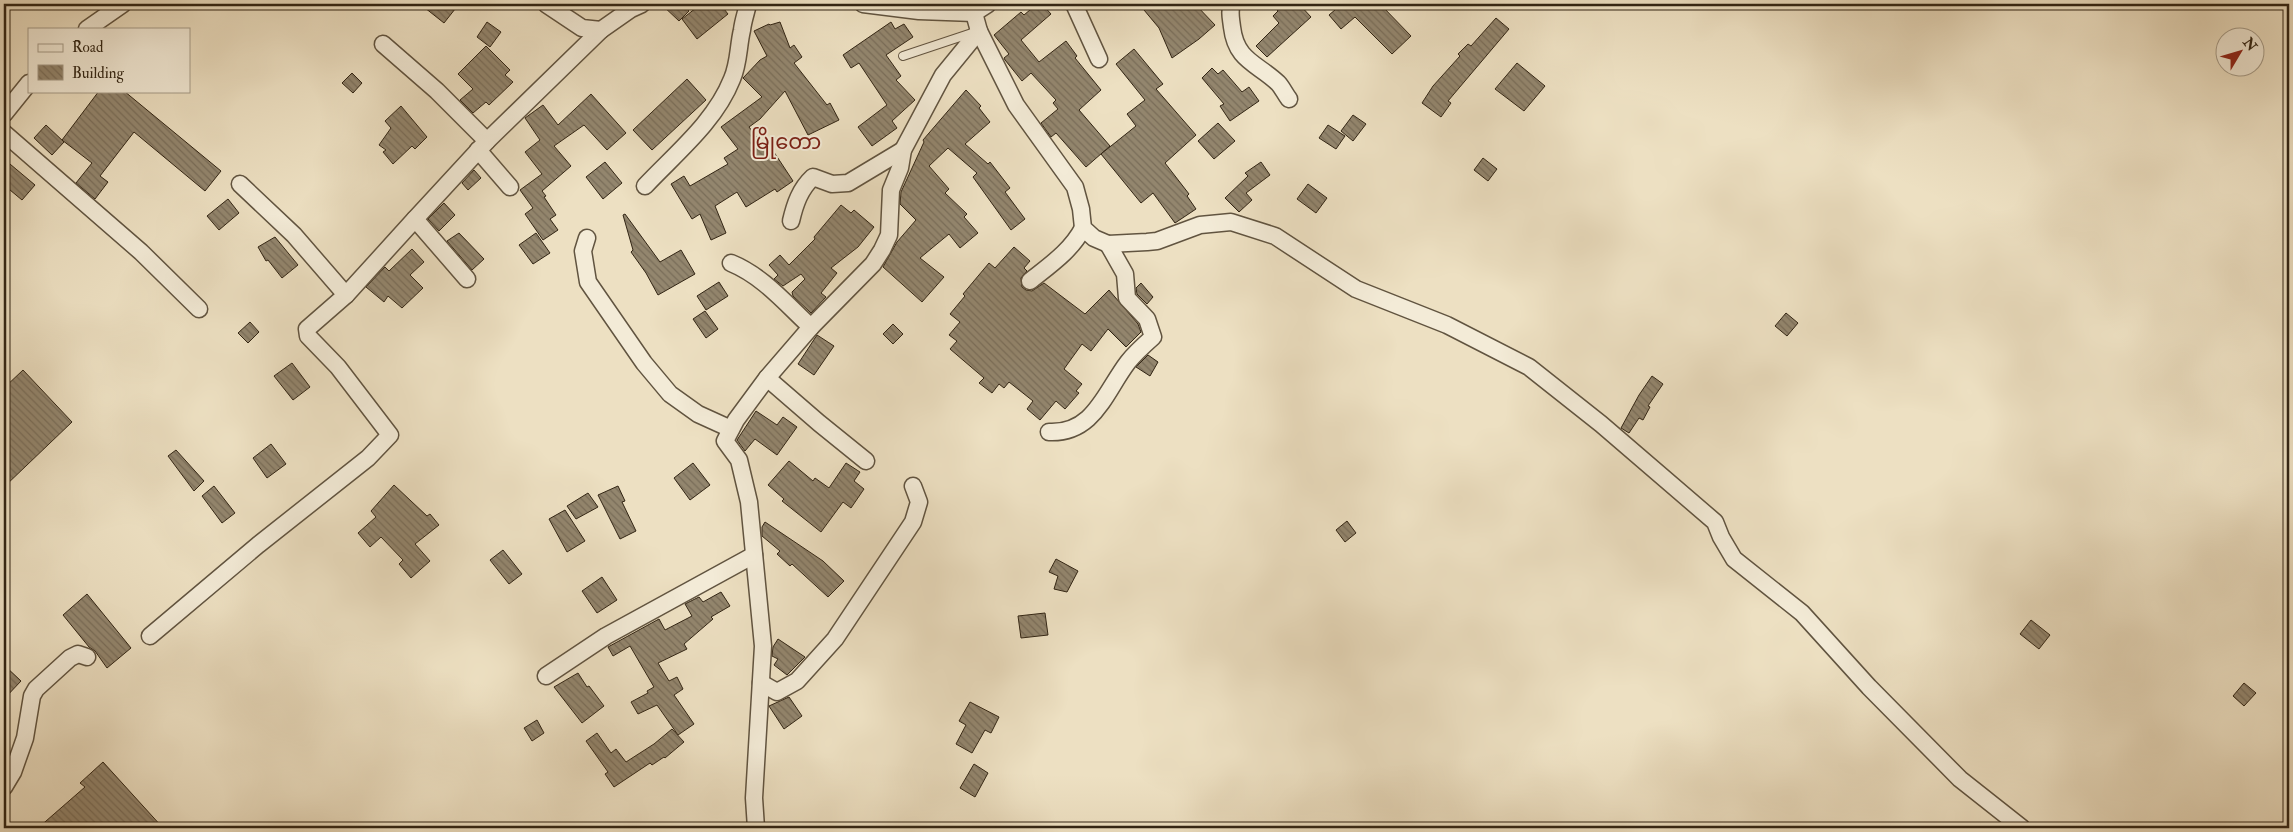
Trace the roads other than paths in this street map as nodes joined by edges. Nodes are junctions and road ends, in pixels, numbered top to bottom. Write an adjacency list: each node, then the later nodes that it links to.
1 (123, 4): 11 (street)
2 (546, 4): 12 (street)
3 (642, 4): 12 (street)
4 (748, 4): 24 (street)
5 (863, 4): 9 (street)
6 (988, 4): 10 (street)
7 (1074, 4): 16 (street)
8 (1232, 4): 18 (street)
9 (946, 8): 10 (street)
10 (974, 14): 13 (street)
11 (88, 28)
12 (601, 30): 21 (street)
13 (979, 31): 15 (lane); 22 (street); 28 (street)
14 (383, 44): 21 (street)
15 (903, 56)
16 (1100, 59)
17 (28, 84): 19 (street)
18 (1289, 99)
19 (4, 114)
20 (4, 133): 35 (street)
21 (483, 145): 25 (street); 26 (street)
22 (903, 150): 27 (street); 36 (street)
23 (240, 184): 34 (street)
24 (645, 186)
25 (510, 187)
26 (415, 219): 32 (street); 34 (street)
27 (791, 221)
28 (1083, 228): 30 (street); 33 (street)
29 (587, 238): 38 (street)
30 (1108, 244): 39 (street); 49 (street)
31 (731, 263): 36 (street)
32 (467, 279)
33 (1030, 281)
34 (346, 295): 43 (street)
35 (199, 309)
36 (811, 327): 37 (street)
37 (768, 378): 38 (street); 40 (street)
38 (731, 430): 42 (street)
39 (1049, 432)
40 (866, 460)
41 (913, 486): 46 (street)
42 (754, 555): 45 (street); 46 (street)
43 (150, 636)
44 (87, 657): 47 (street)
45 (546, 676)
46 (761, 683): 48 (street)
47 (4, 787)
48 (756, 828)
49 (2022, 828)

